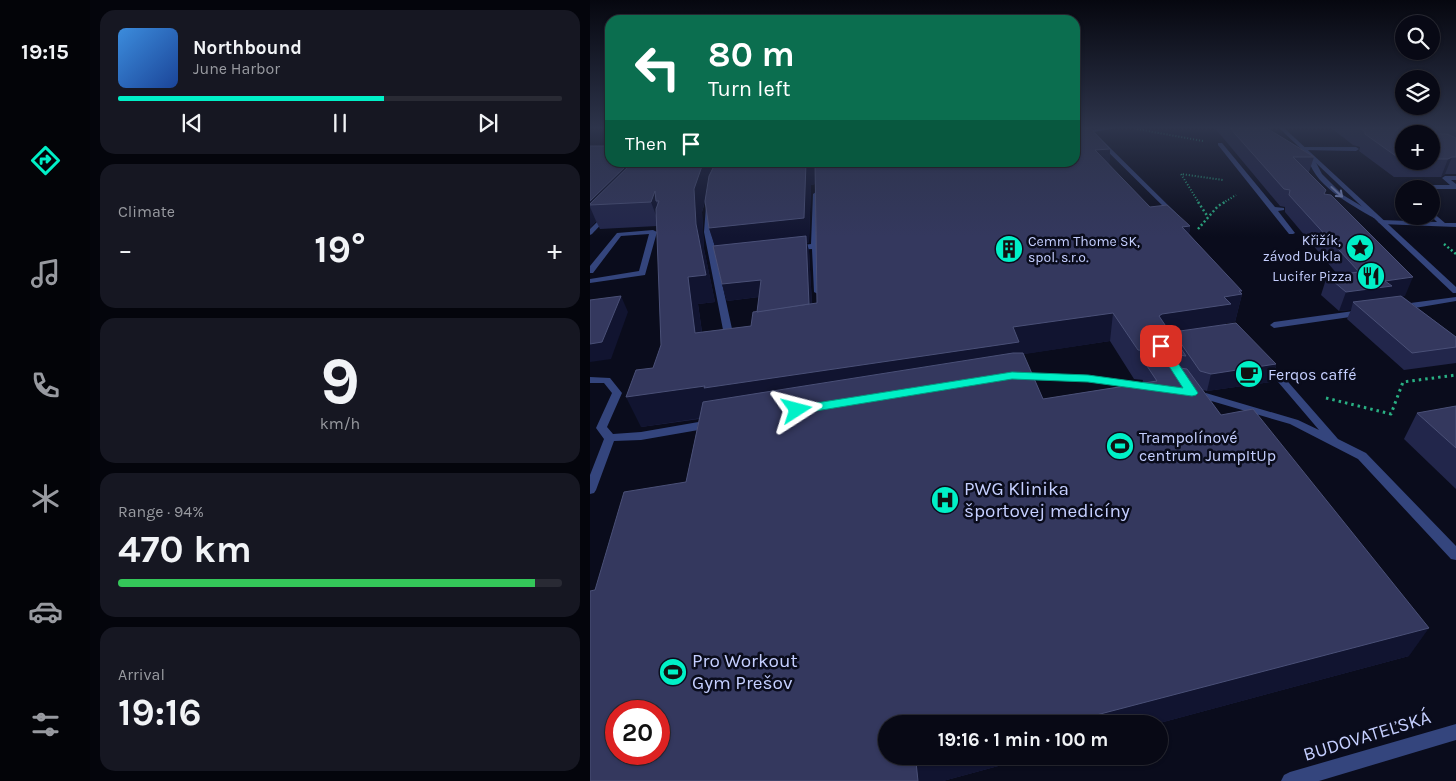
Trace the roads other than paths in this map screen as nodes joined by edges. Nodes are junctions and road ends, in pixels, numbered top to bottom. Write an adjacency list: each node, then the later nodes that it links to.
1 (1123, 163): 16 (street)
2 (1236, 163): 12 (street)
3 (1318, 163): 11 (street)
4 (1456, 178): 7 (street)
5 (816, 185): 21 (street)
6 (1440, 187): 7 (street)
7 (1456, 187)
8 (709, 200): 24 (street)
9 (614, 208): 19 (street)
10 (1347, 208): 11 (street)
11 (1364, 208): 14 (street)
12 (1273, 209): 13 (street); 20 (street)
13 (1282, 209)
14 (1379, 220): 17 (street); 27 (street)
15 (1440, 221): 17 (street)
16 (1182, 222)
17 (1443, 224): 18 (street)
18 (1456, 225)
19 (590, 233)
20 (1291, 233)
21 (815, 246): 22 (street); 30 (street)
22 (787, 249)
23 (741, 254): 24 (street)
24 (713, 258): 34 (street)
25 (590, 271): 26 (street)
26 (590, 280)
27 (1452, 284): 28 (street)
28 (1456, 291)
29 (1456, 299): 31 (street)
30 (818, 301)
31 (1396, 308)
32 (1366, 312): 33 (street)
33 (1274, 325)
34 (740, 339)
35 (1260, 355): 42 (street)
36 (1012, 375): 38 (street)
37 (590, 380): 41 (street)
38 (1164, 389)
39 (1187, 390): 42 (street)
40 (719, 423): 41 (street)
41 (610, 438): 43 (street)
42 (1336, 443): 44 (street)
43 (590, 490)
44 (1456, 555)
45 (1456, 732): 46 (street, BUDOVATEĽSKÁ)
46 (1290, 781)

